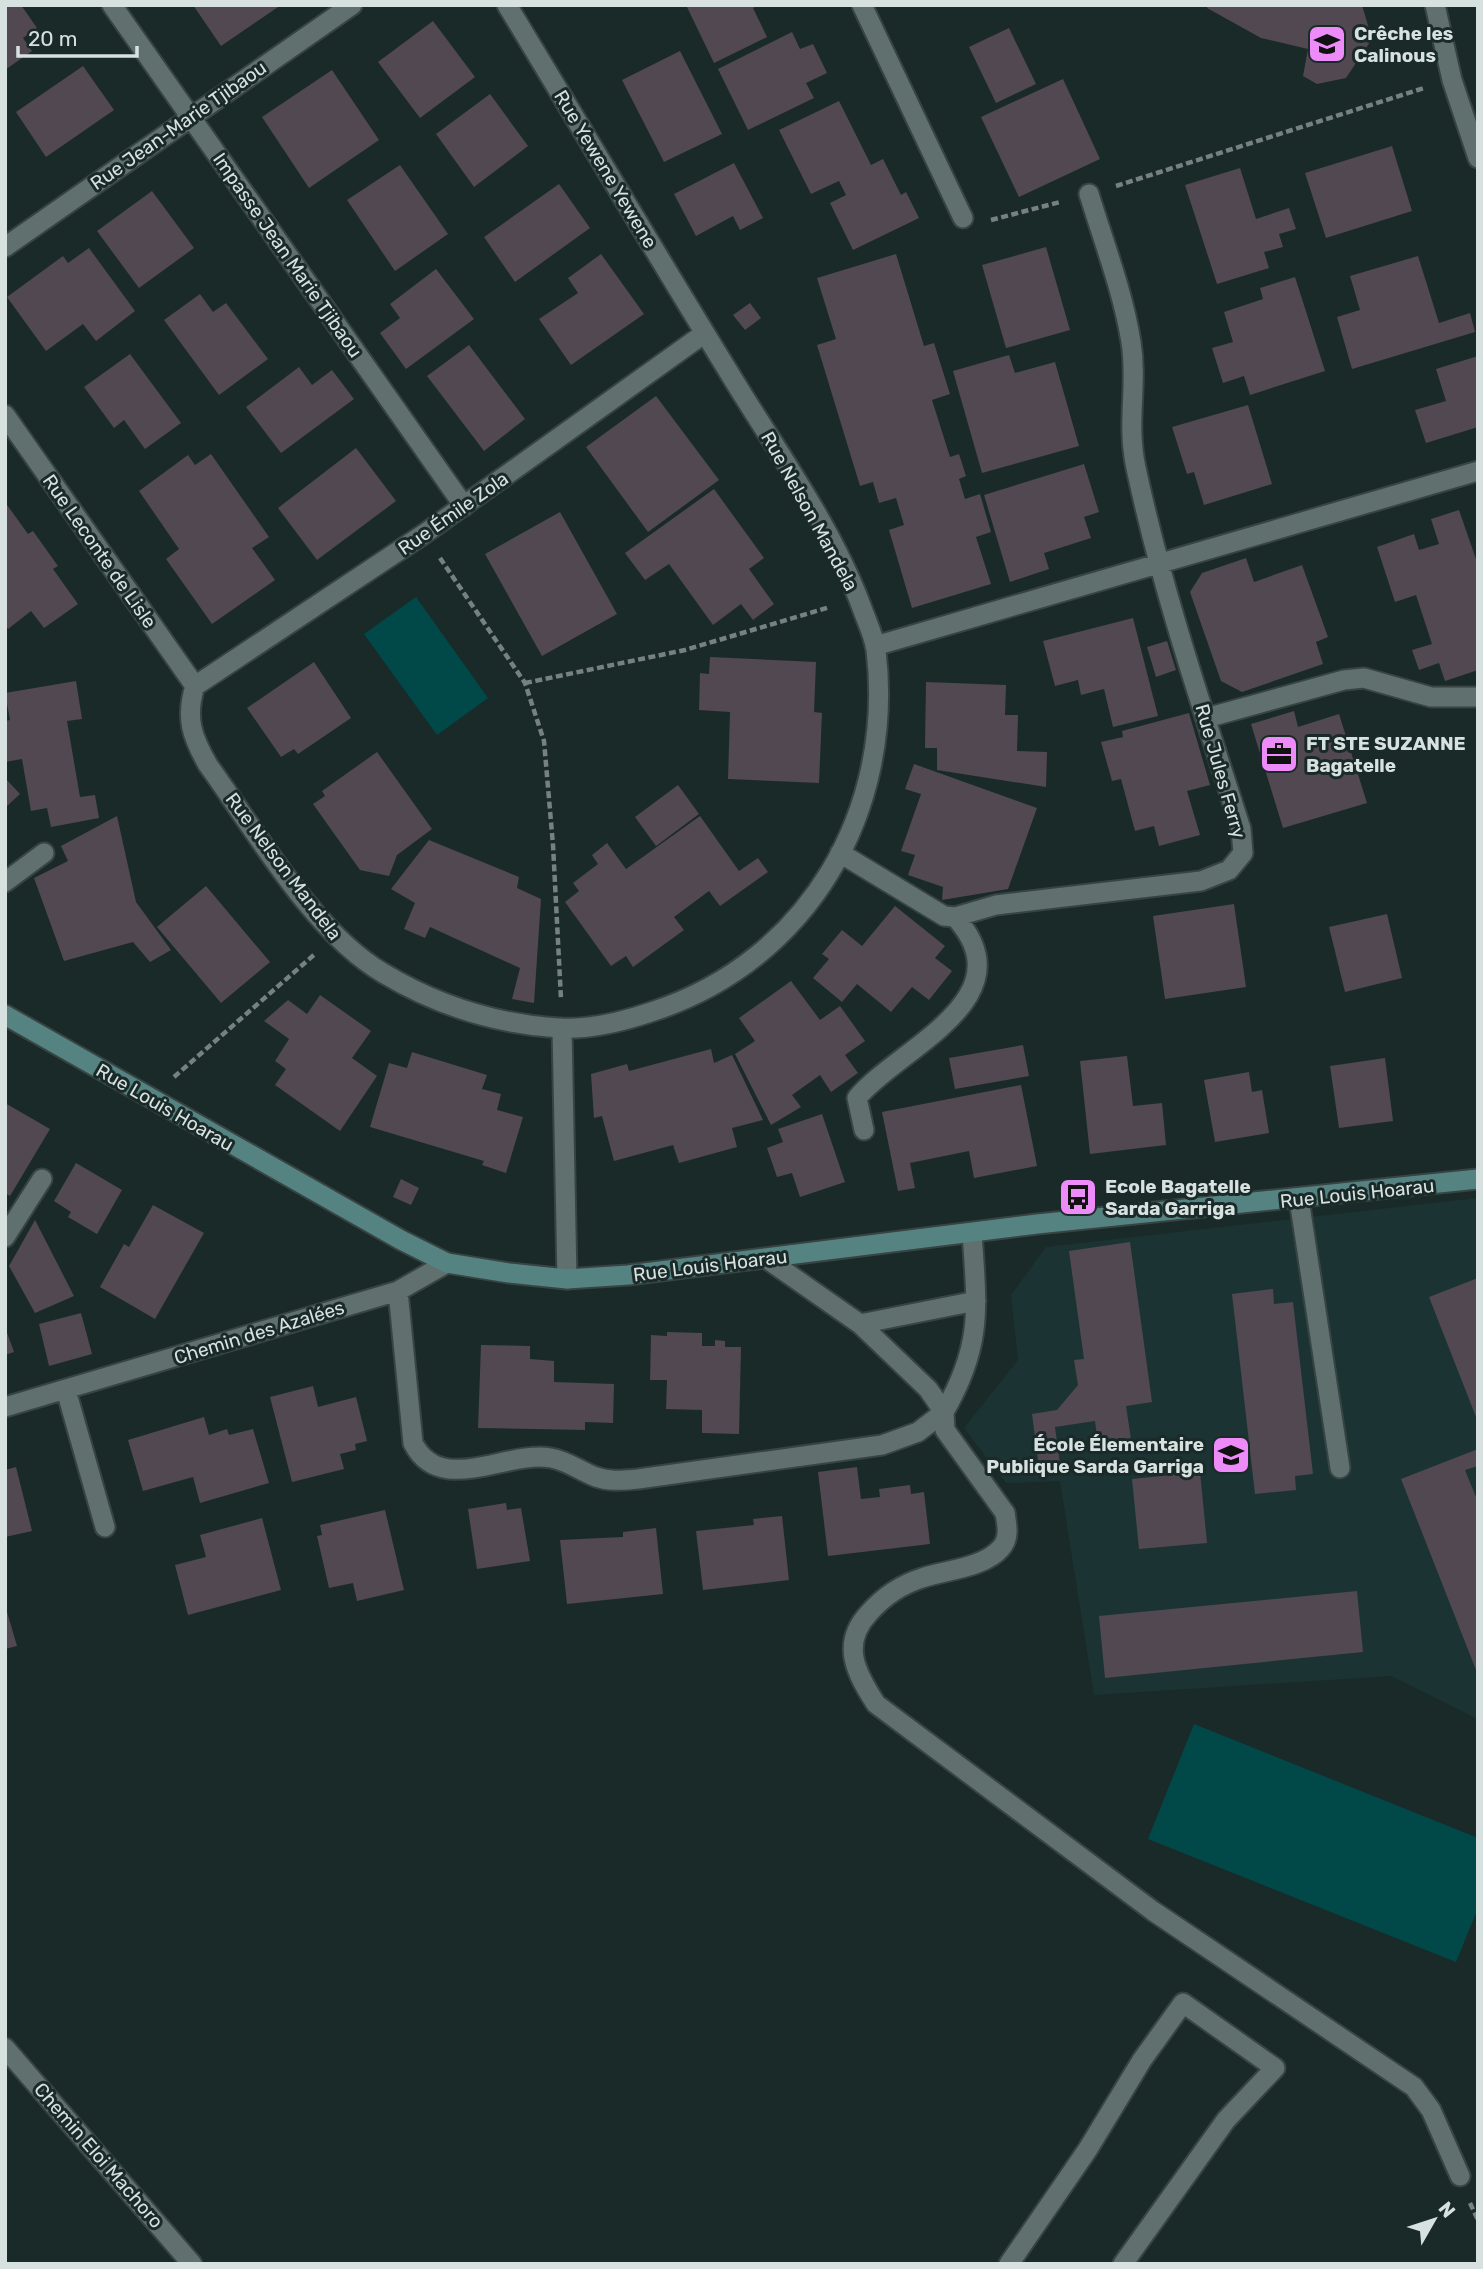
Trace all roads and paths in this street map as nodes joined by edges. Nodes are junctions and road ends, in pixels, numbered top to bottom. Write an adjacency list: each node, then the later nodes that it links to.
1 (112, 5): 7 (street, Impasse Jean Marie Tjibaou)
2 (352, 5): 7 (street, Rue Jean-Marie Tjibaou)
3 (508, 5): 12 (street, Rue Yewene Yewene)
4 (862, 5): 10 (street)
5 (1435, 5): 6 (street)
6 (1452, 80): 8 (street); 9 (path)
7 (191, 116): 11 (street, Rue Jean-Marie Tjibaou); 15 (street, Impasse Jean Marie Tjibaou)
8 (1478, 158)
9 (1089, 194): 10 (path); 17 (street, Rue Jules Ferry)
10 (963, 218)
11 (5, 247)
12 (705, 333): 15 (street, Rue Émile Zola); 18 (street, Rue Nelson Mandela)
13 (5, 415): 21 (street, Rue Leconte de Lisle)
14 (1478, 471): 17 (street)
15 (464, 506): 16 (street, Rue Émile Zola)
16 (424, 534): 20 (path); 21 (street, Rue Émile Zola)
17 (1160, 562): 19 (street); 23 (street, Rue Jules Ferry)
18 (858, 597): 19 (street, Rue Nelson Mandela); 20 (path)
19 (875, 646): 25 (street, Rue Nelson Mandela)
20 (526, 683): 30 (path)
21 (195, 686): 28 (street, Rue Nelson Mandela)
22 (1478, 697): 23 (street)
23 (1206, 718): 27 (street, Rue Jules Ferry)
24 (44, 853): 26 (street)
25 (840, 853): 27 (street); 30 (street, Rue Nelson Mandela)
26 (5, 882)
27 (955, 917): 32 (street)
28 (335, 937): 30 (street, Rue Nelson Mandela); 31 (path)
29 (5, 1015): 31 (main road, Rue Louis Hoarau)
30 (562, 1028): 40 (street)
31 (149, 1098): 39 (main road, Rue Louis Hoarau)
32 (864, 1130)
33 (41, 1179): 37 (street)
34 (1478, 1179): 35 (main road, Rue Louis Hoarau)
35 (1299, 1199): 36 (main road, Rue Louis Hoarau); 47 (street)
36 (972, 1233): 38 (main road, Rue Louis Hoarau); 42 (street)
37 (5, 1237)
38 (767, 1259): 40 (main road, Rue Louis Hoarau); 43 (street)
39 (447, 1263): 40 (main road, Rue Louis Hoarau); 41 (street, Chemin des Azalées)
40 (567, 1279)
41 (398, 1291): 44 (street, Chemin des Azalées); 46 (street)
42 (976, 1301): 43 (street); 46 (street)
43 (860, 1324): 46 (street)
44 (66, 1390): 45 (street, Chemin des Azalées); 48 (street)
45 (5, 1407)
46 (944, 1412): 50 (street)
47 (1340, 1468)
48 (105, 1527)
49 (5, 2048): 51 (street, Chemin Eloi Machoro)
50 (1460, 2176)
51 (192, 2264)
52 (1009, 2264): 53 (street)
53 (1123, 2264)

